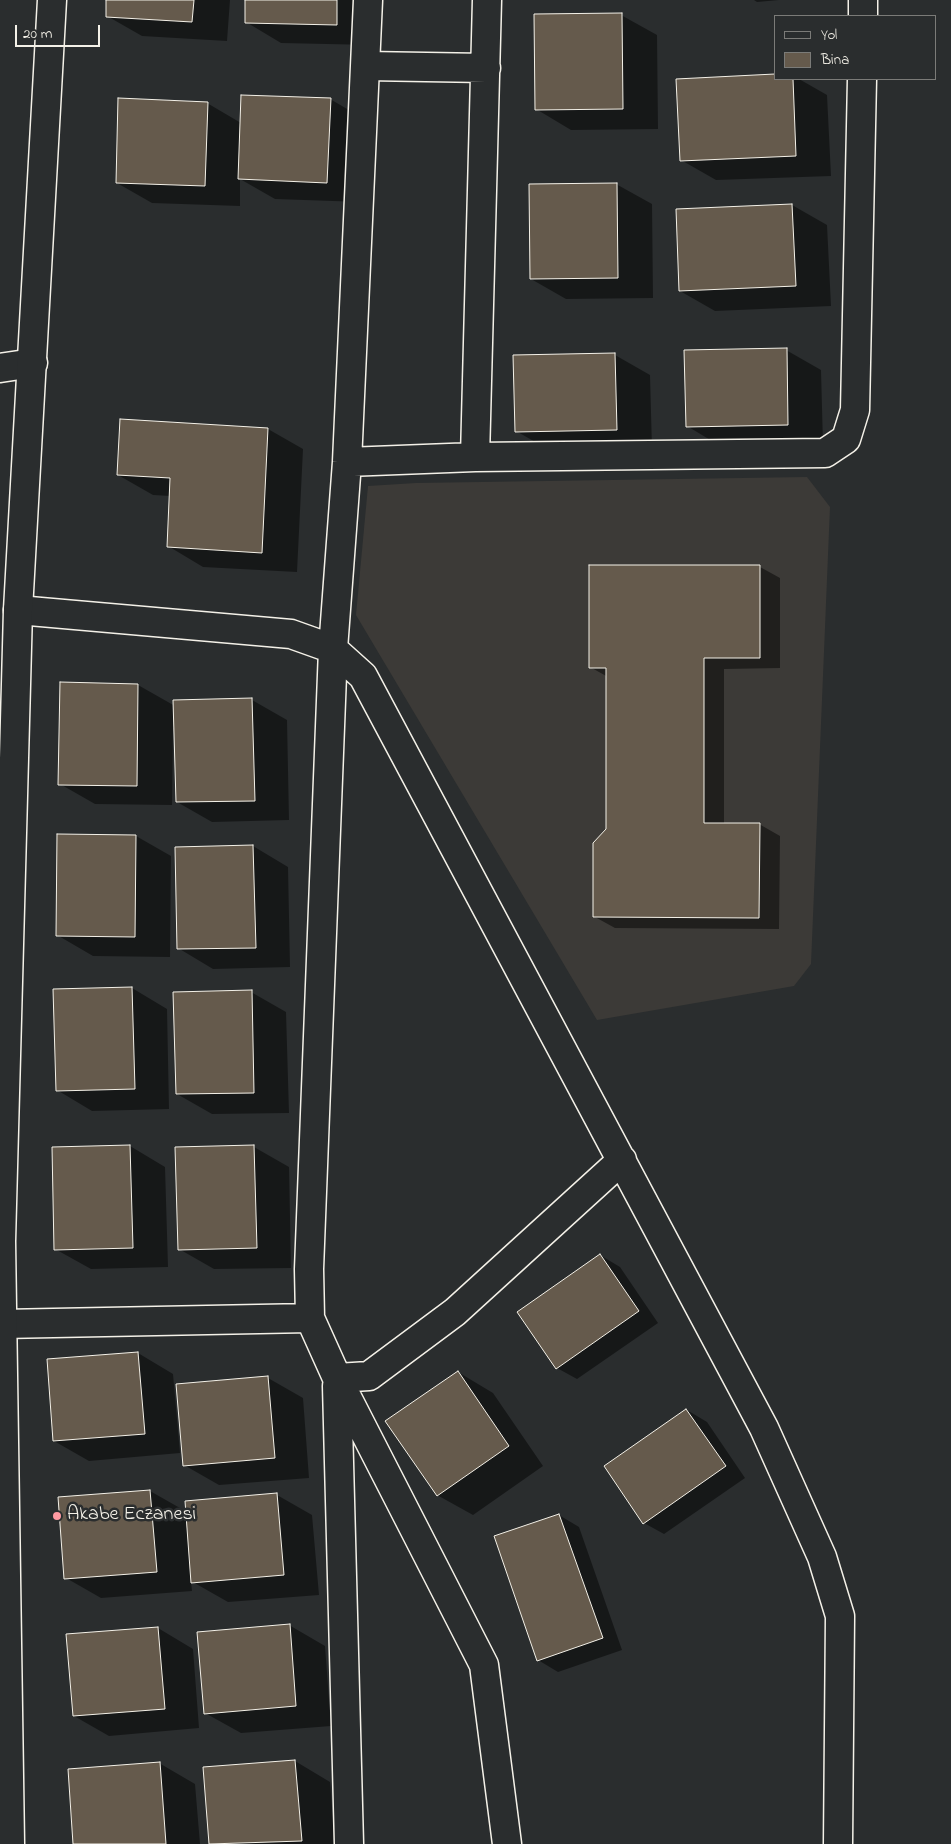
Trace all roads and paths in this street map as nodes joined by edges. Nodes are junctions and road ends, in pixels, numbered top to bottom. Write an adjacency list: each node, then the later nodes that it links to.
1 (52, 0): 9 (street)
2 (368, 0): 6 (street)
3 (488, 0): 7 (street)
4 (864, 0): 5 (street)
5 (863, 15)
6 (366, 66): 7 (street); 12 (street)
7 (486, 68): 11 (street)
8 (862, 80): 11 (street)
9 (32, 363): 10 (street); 13 (street)
10 (0, 368)
11 (474, 457): 12 (street)
12 (347, 462): 14 (street)
13 (9, 611): 14 (street); 16 (street)
14 (333, 648): 15 (street); 17 (street)
15 (622, 1160): 19 (street); 23 (street)
16 (1, 1278): 18 (street)
17 (310, 1318): 18 (street); 19 (street)
18 (2, 1324): 20 (street)
19 (337, 1378): 21 (street); 22 (street)
20 (10, 1844)
21 (349, 1844)
22 (507, 1844)
23 (838, 1844)

